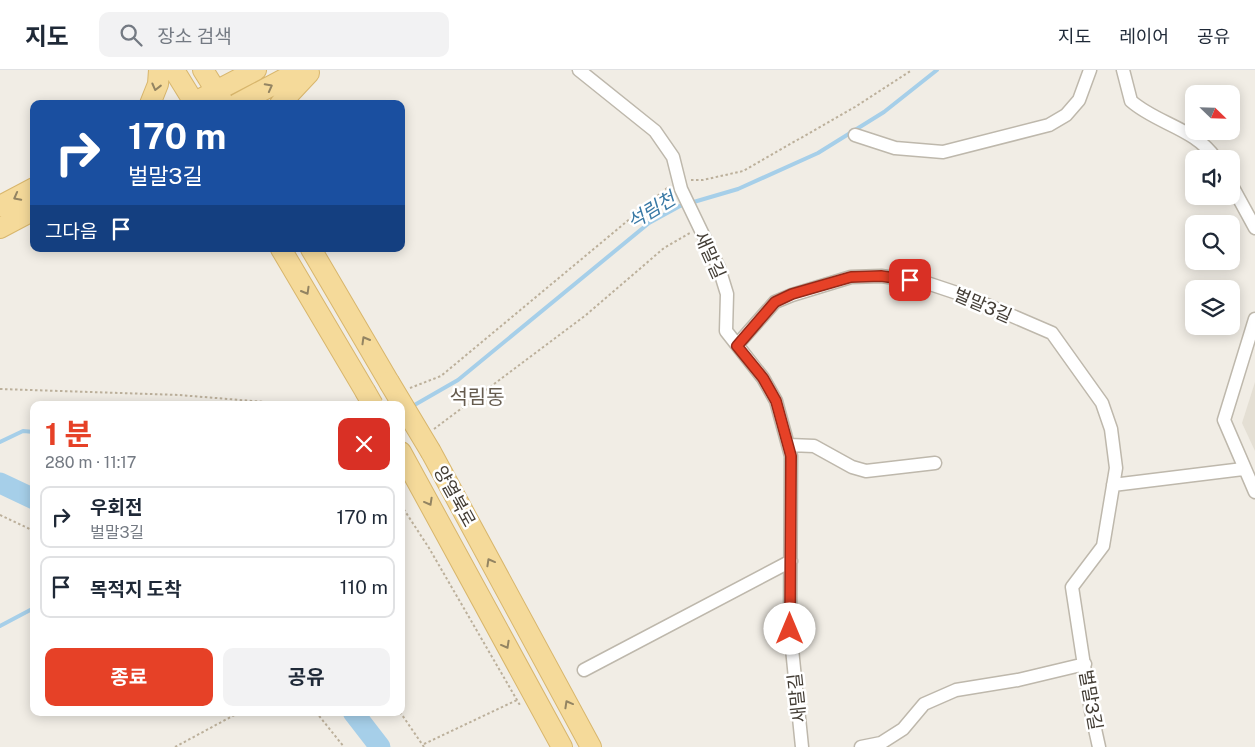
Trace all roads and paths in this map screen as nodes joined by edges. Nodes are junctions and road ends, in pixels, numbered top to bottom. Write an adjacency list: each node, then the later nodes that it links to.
1 (159, 70): 12 (main road, one-way to 12)
2 (174, 70): 13 (main road)
3 (203, 70): 11 (main road)
4 (256, 70): 11 (main road)
5 (301, 70): 15 (main road, one-way to 5)
6 (312, 70): 16 (main road)
7 (579, 70): 19 (street)
8 (912, 70): 19 (path)
9 (1090, 70): 17 (street)
10 (1123, 70): 18 (street)
11 (220, 97): 14 (main road)
12 (152, 100)
13 (191, 100)
14 (206, 100)
15 (245, 100)
16 (284, 100)
17 (855, 135)
18 (1208, 150)
19 (680, 184): 24 (street, 새말길); 31 (path)
20 (30, 190): 22 (main road, one-way to 22)
21 (1240, 200): 26 (street)
22 (0, 206)
23 (30, 212): 25 (main road)
24 (698, 227): 30 (street, 새말길); 37 (path)
25 (0, 228)
26 (1255, 228)
27 (283, 252): 33 (main road, one-way to 33)
28 (313, 252): 31 (main road, 양열북로, one-way to 28)
29 (1255, 319): 41 (street)
30 (737, 346): 38 (street, 새말길); 42 (street, 벌말3길)
31 (397, 386): 35 (main road, 양열북로, one-way to 31, bridge)
32 (0, 389): 34 (path)
33 (366, 400)
34 (253, 401)
35 (405, 401)
36 (405, 402): 59 (main road, 양열북로, one-way to 36, bridge)
37 (433, 429)
38 (789, 445): 40 (street); 47 (street, 새말길)
39 (405, 460): 58 (main road, 양열북로, one-way to 58)
40 (935, 463)
41 (1243, 469): 42 (street); 43 (street)
42 (1114, 485): 48 (street, 벌말3길)
43 (1255, 492)
44 (405, 511): 50 (path)
45 (0, 515): 46 (path)
46 (30, 529)
47 (790, 561): 49 (street); 60 (street, 새말길)
48 (1085, 664): 61 (street); 62 (street, 벌말3길)
49 (584, 670)
50 (517, 700): 51 (path); 55 (path)
51 (521, 708)
52 (233, 716): 56 (path)
53 (319, 716): 57 (path)
54 (403, 716): 55 (path)
55 (424, 745)
56 (175, 747)
57 (344, 747)
58 (562, 747)
59 (592, 747)
60 (802, 747)
61 (861, 747)
62 (1099, 747)

